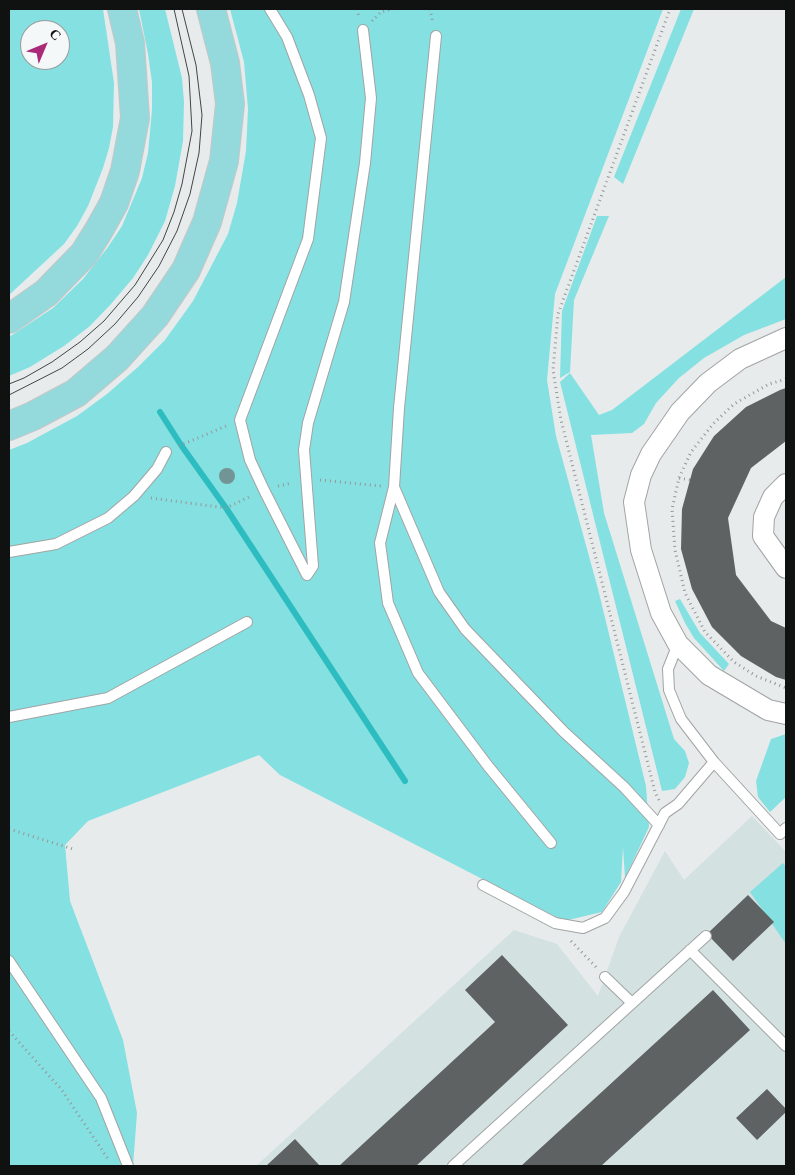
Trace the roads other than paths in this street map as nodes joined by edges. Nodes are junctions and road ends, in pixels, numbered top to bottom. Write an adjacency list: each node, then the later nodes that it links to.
1 (122, 9): 6 (main road)
2 (211, 9): 8 (main road)
3 (270, 9): 4 (lane)
4 (363, 30)
5 (436, 36): 11 (lane)
6 (9, 319)
7 (786, 338): 15 (street)
8 (9, 426)
9 (166, 452): 12 (lane)
10 (786, 484): 13 (street)
11 (394, 488): 19 (lane); 21 (lane)
12 (9, 552)
13 (786, 568)
14 (247, 622): 17 (lane)
15 (678, 644): 16 (street); 18 (lane)
16 (786, 714)
17 (9, 717)
18 (714, 762): 19 (lane); 20 (lane)
19 (659, 825): 22 (lane)
20 (786, 828)
21 (551, 844)
22 (483, 885)
23 (706, 936): 24 (lane)
24 (690, 950): 27 (lane); 28 (lane)
25 (9, 961): 29 (lane)
26 (605, 977): 27 (lane)
27 (632, 1003): 30 (lane)
28 (786, 1046)
29 (128, 1166)
30 (453, 1166)

